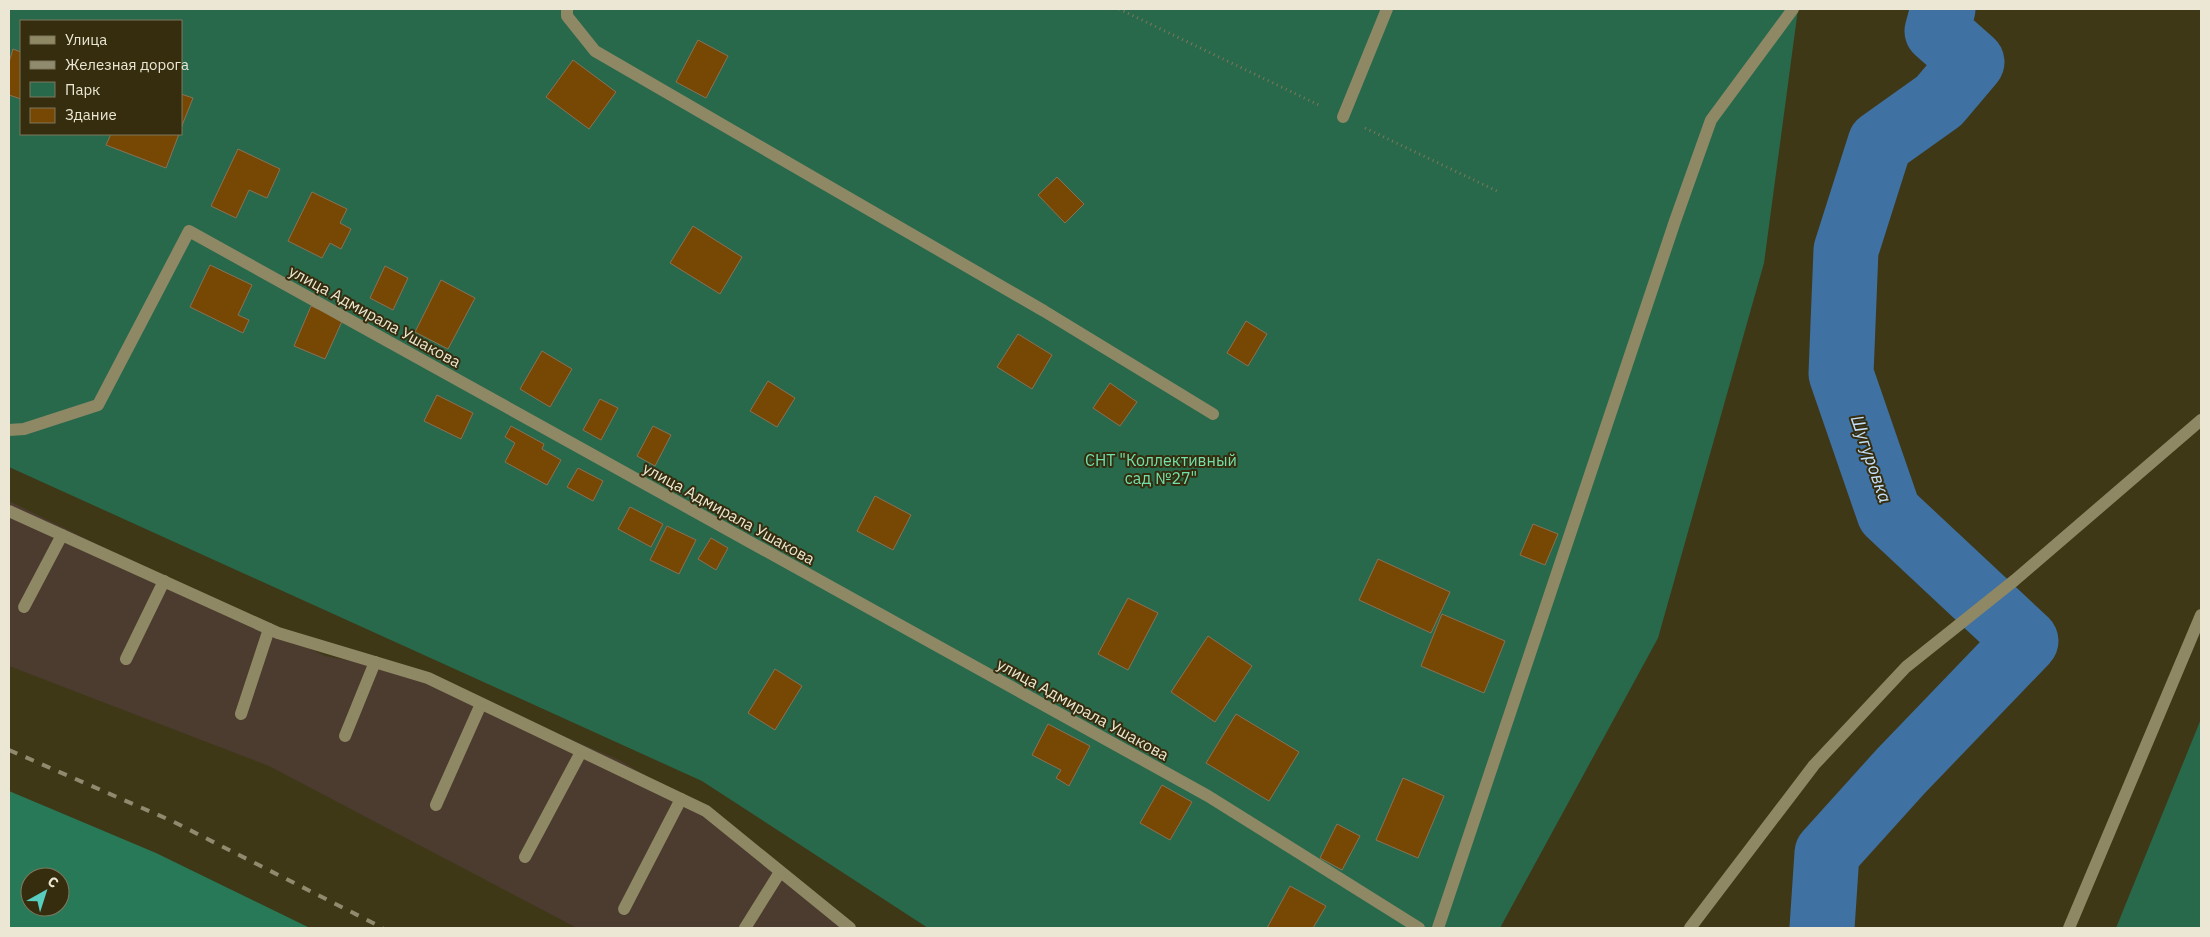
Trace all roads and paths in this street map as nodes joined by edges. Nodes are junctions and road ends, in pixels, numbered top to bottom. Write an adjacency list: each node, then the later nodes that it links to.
1 (566, 9): 7 (street)
2 (1119, 9): 5 (path)
3 (1387, 9): 5 (street)
4 (1793, 9): 30 (street)
5 (1343, 117): 6 (path)
6 (1499, 192)
7 (1213, 414)
8 (2201, 420): 31 (street)
9 (9, 430): 29 (street, улица Адмирала Ушакова)
10 (9, 511): 11 (street)
11 (62, 535): 12 (street); 13 (street)
12 (164, 581): 15 (street); 16 (street)
13 (24, 606)
14 (2201, 615): 32 (street)
15 (269, 629): 17 (street); 19 (street)
16 (126, 659)
17 (375, 662): 18 (street); 20 (street)
18 (481, 704): 21 (street); 23 (street)
19 (241, 714)
20 (345, 736)
21 (581, 752): 22 (street); 24 (street)
22 (682, 799): 25 (street); 26 (street)
23 (436, 805)
24 (525, 857)
25 (780, 872): 27 (street); 28 (street)
26 (624, 909)
27 (745, 928)
28 (850, 928)
29 (1419, 928)
30 (1438, 928)
31 (1690, 928)
32 (2069, 928)

